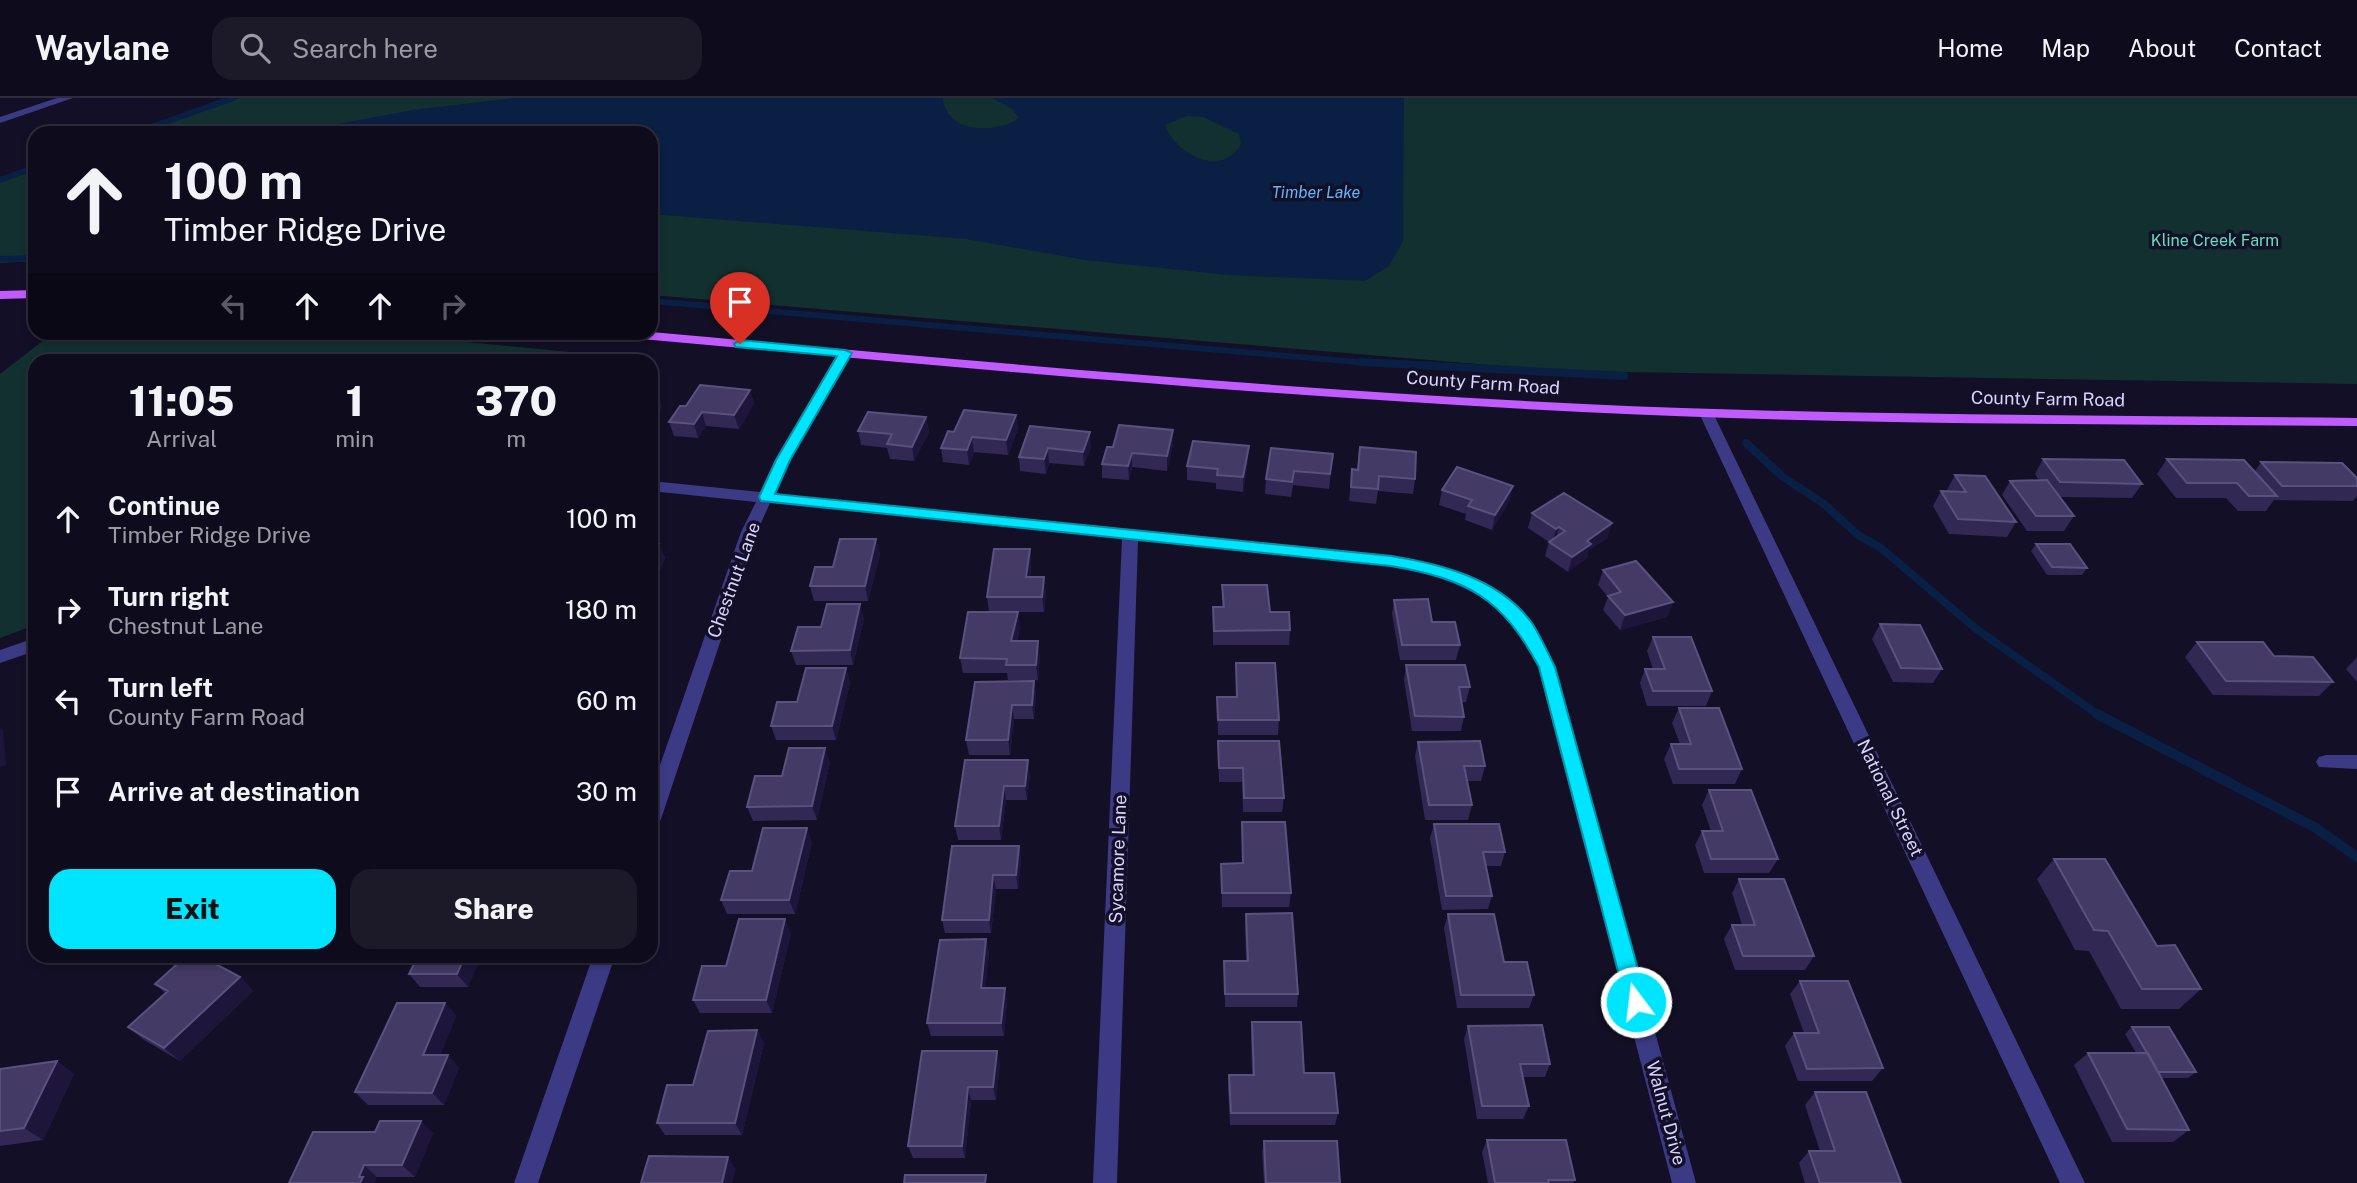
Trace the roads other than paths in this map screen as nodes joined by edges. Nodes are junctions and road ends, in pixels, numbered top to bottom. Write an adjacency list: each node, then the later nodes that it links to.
1 (68, 98): 2 (street)
2 (0, 120)
3 (28, 293): 4 (main road)
4 (0, 295)
5 (658, 336): 6 (main road, County Farm Road)
6 (845, 353): 7 (main road, County Farm Road); 10 (street, Chestnut Lane)
7 (1706, 413): 8 (main road, County Farm Road); 21 (street, National Street)
8 (2357, 422)
9 (658, 487): 10 (street, Walnut Drive)
10 (766, 497): 11 (street, Walnut Drive); 16 (street, Chestnut Lane)
11 (1130, 534): 19 (street, Sycamore Lane); 20 (street, Walnut Drive)
12 (28, 647): 13 (street)
13 (0, 657)
14 (2326, 762): 15 (street)
15 (2357, 762)
16 (658, 799)
17 (602, 963): 18 (street)
18 (526, 1183)
19 (1105, 1183)
20 (1684, 1183)
21 (2073, 1183)

